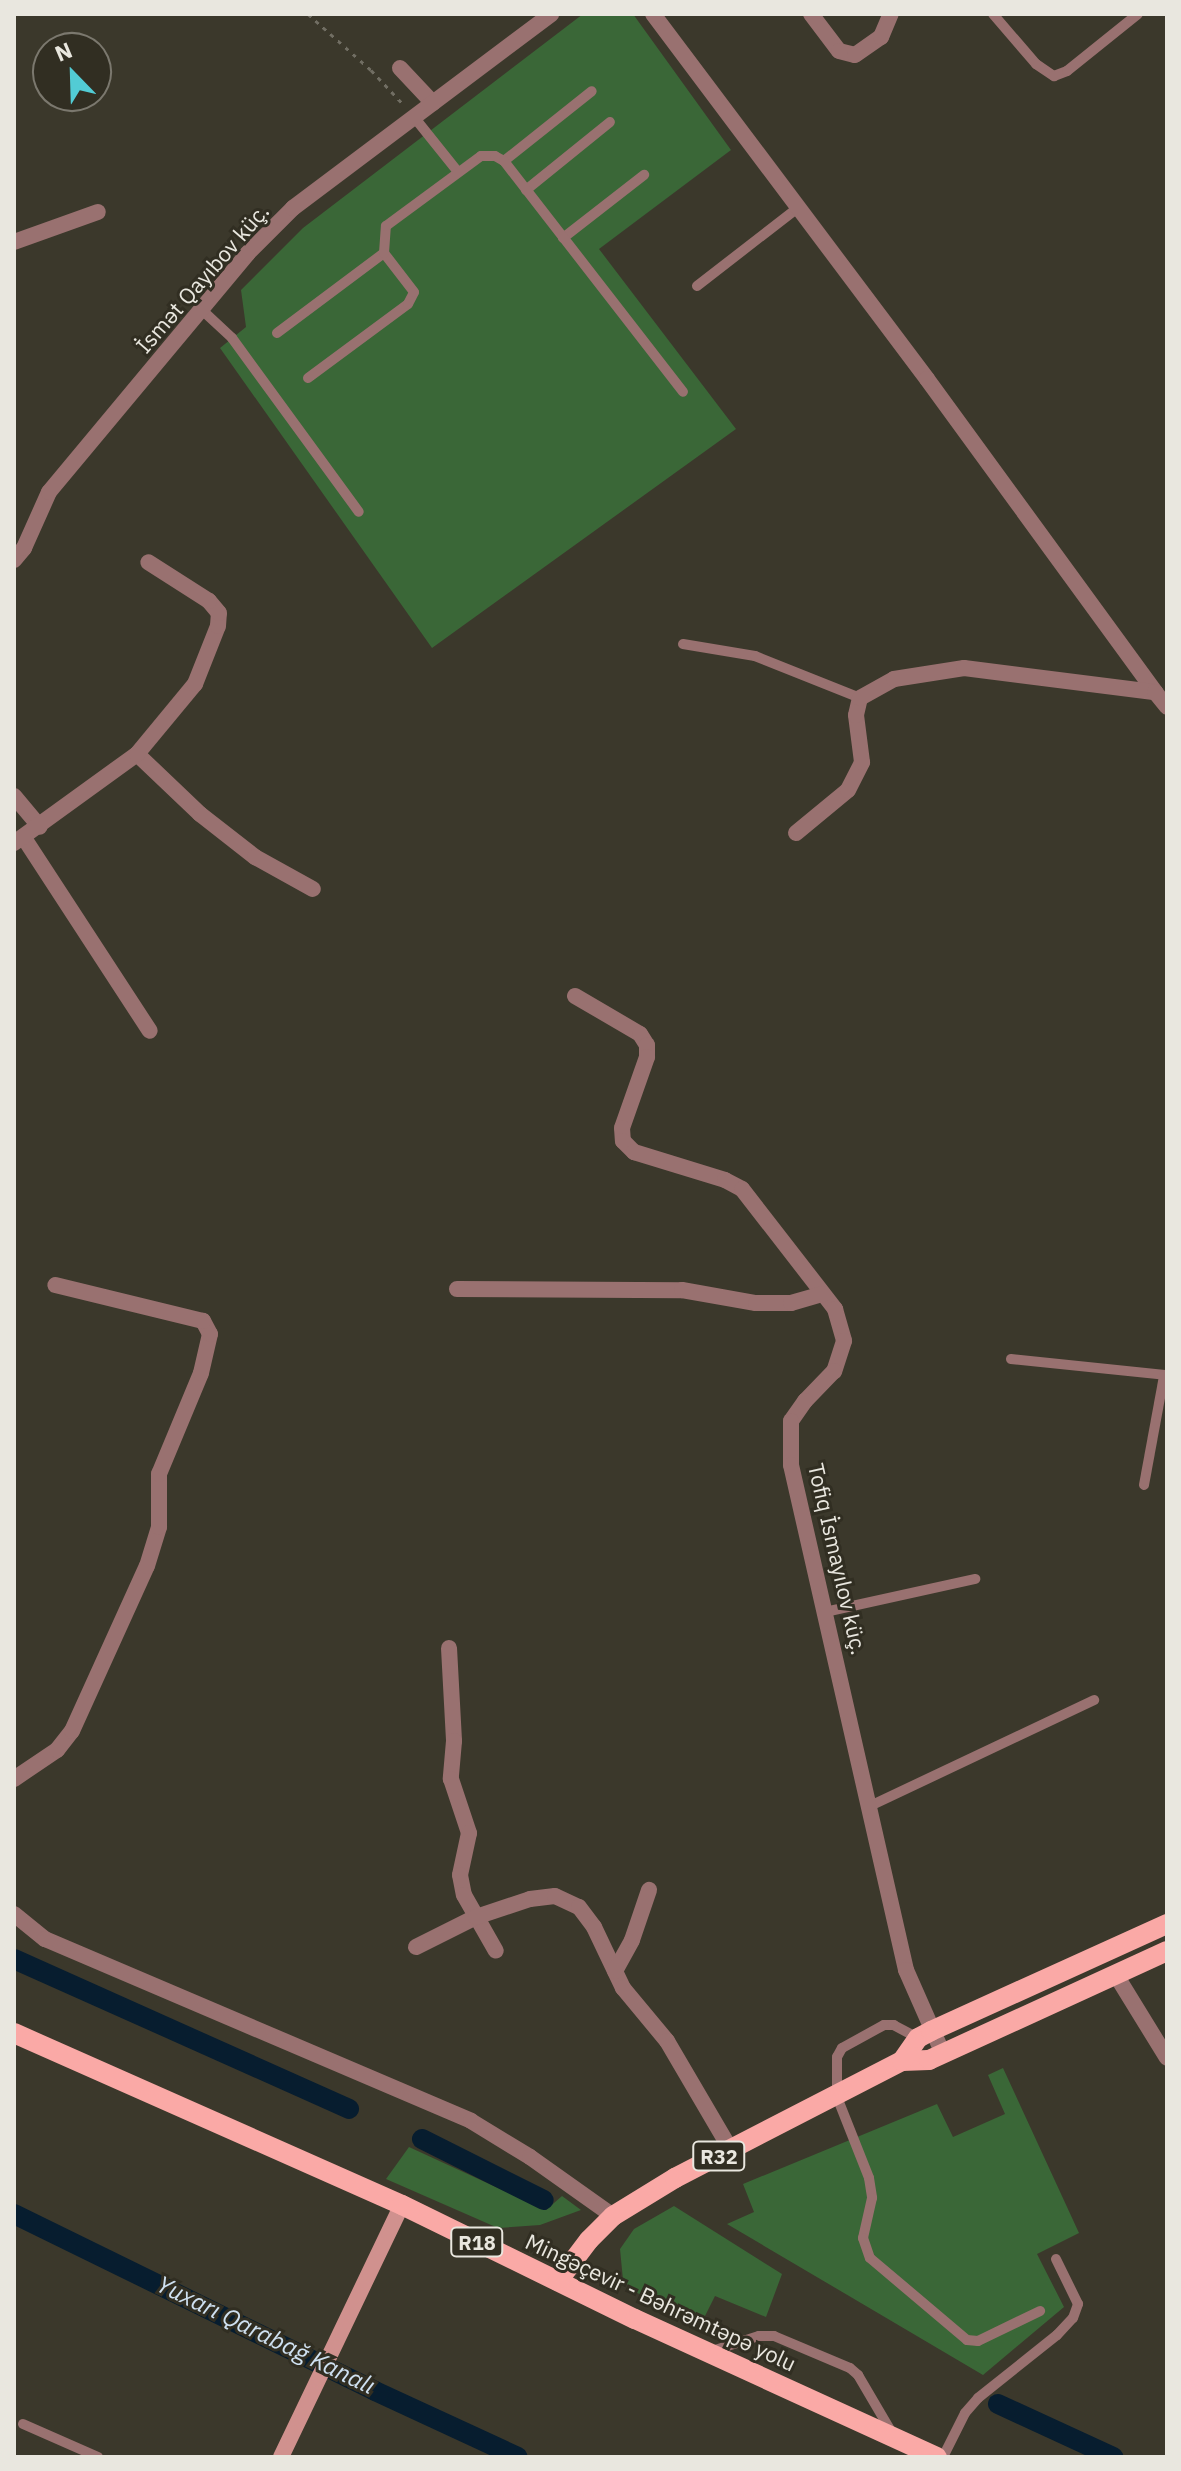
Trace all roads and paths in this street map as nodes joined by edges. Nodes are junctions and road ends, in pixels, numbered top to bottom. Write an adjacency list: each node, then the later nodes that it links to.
1 (308, 14): 11 (path)
2 (653, 14): 17 (street)
3 (811, 14): 4 (street)
4 (891, 14)
5 (993, 14): 6 (lane)
6 (1138, 14)
7 (544, 16): 10 (street, İsmət Qayıbov küç.)
8 (400, 68): 10 (street)
9 (592, 91): 13 (lane)
10 (433, 103): 11 (street, İsmət Qayıbov küç.)
11 (414, 117): 14 (lane); 23 (street, İsmət Qayıbov küç.)
12 (610, 122): 16 (lane)
13 (504, 161): 14 (lane); 16 (lane)
14 (458, 172): 21 (lane)
15 (644, 175): 19 (lane)
16 (526, 190): 19 (lane)
17 (799, 207): 22 (lane); 31 (street)
18 (98, 212): 20 (street)
19 (563, 238): 26 (lane)
20 (14, 242)
21 (384, 253): 24 (lane); 25 (lane)
22 (697, 286)
23 (202, 310): 27 (lane); 28 (street, İsmət Qayıbov küç.)
24 (277, 333)
25 (308, 378)
26 (683, 392)
27 (359, 512)
28 (14, 560)
29 (148, 562): 34 (street)
30 (683, 644): 32 (lane)
31 (1155, 692): 32 (street); 33 (street)
32 (860, 698): 37 (street)
33 (1167, 707)
34 (137, 754): 36 (street); 39 (street)
35 (14, 796): 36 (street)
36 (40, 827): 38 (street)
37 (796, 833)
38 (19, 840): 41 (street)
39 (313, 889)
40 (575, 996): 44 (street, Tofiq İsmayılov küç.)
41 (150, 1031)
42 (55, 1285): 52 (street)
43 (457, 1289): 44 (street)
44 (823, 1294): 49 (street, Tofiq İsmayılov küç.)
45 (1011, 1359): 46 (lane)
46 (1165, 1375): 47 (lane)
47 (1144, 1485)
48 (975, 1579): 49 (lane)
49 (825, 1612): 53 (street, Tofiq İsmayılov küç.)
50 (449, 1648): 56 (street)
51 (1094, 1700): 53 (lane)
52 (14, 1779)
53 (870, 1806): 64 (street, Tofiq İsmayılov küç.)
54 (649, 1890): 61 (street)
55 (14, 1914): 71 (street)
56 (476, 1917): 58 (street); 59 (street); 61 (street)
57 (1167, 1924): 64 (main road)
58 (416, 1947)
59 (496, 1951)
60 (1167, 1951): 62 (main road, R32)
61 (615, 1971): 69 (street)
62 (1116, 1975): 65 (main road, R32); 66 (street)
63 (14, 2033): 70 (main road, Mingəçevir - Bəhrəmtəpə yolu / R18)
64 (924, 2034): 65 (street, Tofiq İsmayılov küç.); 67 (main road, R32); 68 (lane)
65 (943, 2054): 67 (main road, R32)
66 (1167, 2058)
67 (902, 2061): 68 (main road, R32)
68 (837, 2097): 69 (main road, R32); 74 (lane)
69 (731, 2150): 71 (main road, R32)
70 (402, 2205): 73 (main road, Mingəçevir - Bəhrəmtəpə yolu / R18); 79 (street)
71 (613, 2216): 73 (main road, R32)
72 (1056, 2259): 80 (lane)
73 (558, 2281): 75 (main road, Mingəçevir - Bəhrəmtəpə yolu / R18)
74 (1040, 2311)
75 (709, 2352): 77 (main road, Mingəçevir - Bəhrəmtəpə yolu / R18); 77 (lane)
76 (23, 2424): 78 (lane)
77 (895, 2438): 80 (main road, Mingəçevir - Bəhrəmtəpə yolu / R18)
78 (98, 2457)
79 (281, 2457)
80 (940, 2457)

